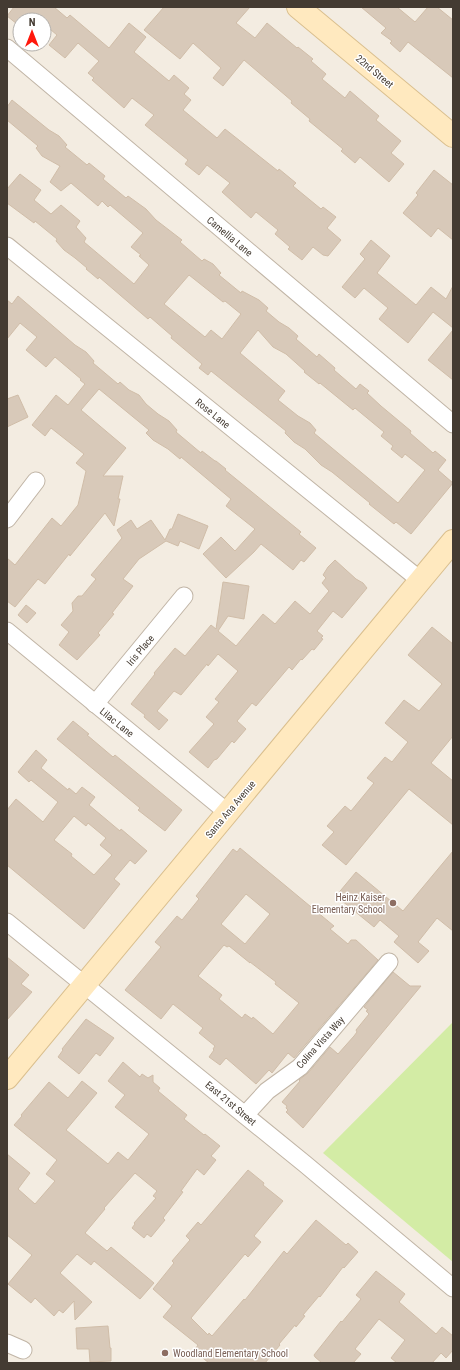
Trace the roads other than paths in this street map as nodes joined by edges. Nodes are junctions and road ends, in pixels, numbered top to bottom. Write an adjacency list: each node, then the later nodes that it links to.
1 (298, 7): 3 (street, 22nd Street)
2 (7, 48): 5 (street, Camellia Lane)
3 (453, 136)
4 (7, 246): 9 (street, Rose Lane)
5 (453, 424)
6 (36, 481): 7 (street)
7 (7, 519)
8 (453, 541): 9 (street, Santa Ana Avenue)
9 (420, 580): 13 (street, Santa Ana Avenue)
10 (184, 596): 12 (street, Iris Place)
11 (7, 631): 12 (street, Lilac Lane)
12 (95, 704): 13 (street, Lilac Lane)
13 (227, 812): 16 (street, Santa Ana Avenue)
14 (7, 922): 16 (street, East 21st Street)
15 (389, 962): 18 (street, Colina Vista Way)
16 (84, 985): 17 (street, Santa Ana Avenue); 18 (street, East 21st Street)
17 (7, 1078)
18 (245, 1115): 19 (street, East 21st Street)
19 (453, 1288)
20 (7, 1343): 21 (street)
21 (23, 1350)

